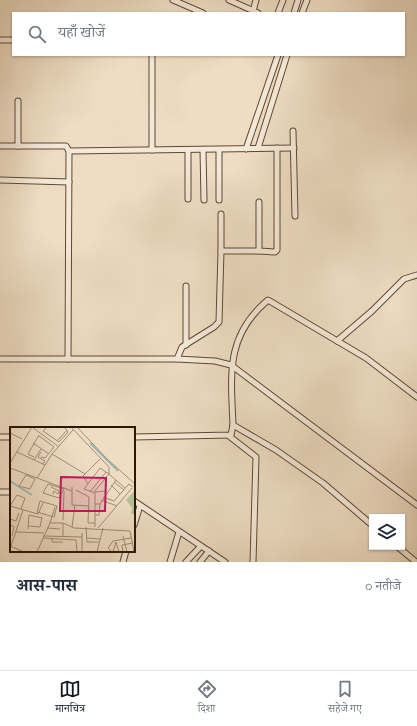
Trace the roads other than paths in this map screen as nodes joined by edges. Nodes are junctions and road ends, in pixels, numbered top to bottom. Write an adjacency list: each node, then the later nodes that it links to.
1 (173, 0): 7 (street)
2 (229, 0): 8 (street)
3 (256, 0): 8 (street)
4 (283, 0): 9 (street)
5 (298, 0): 10 (street)
6 (307, 0): 11 (street)
7 (201, 12)
8 (256, 12)
9 (278, 12)
10 (294, 12)
11 (302, 12)
12 (0, 40): 13 (street)
13 (12, 40)
14 (152, 56): 25 (street)
15 (277, 56): 24 (street)
16 (287, 57): 21 (street)
17 (18, 101): 20 (street)
18 (294, 131): 23 (street)
19 (0, 146): 20 (street)
20 (18, 146): 29 (street)
21 (258, 148): 22 (street); 24 (street)
22 (277, 148): 23 (street); 39 (street)
23 (294, 148): 37 (street)
24 (246, 149): 28 (street)
25 (152, 150): 26 (street); 29 (street)
26 (188, 150): 27 (street); 32 (street)
27 (203, 150): 28 (street); 33 (street)
28 (219, 150): 34 (street)
29 (69, 151): 31 (street)
30 (0, 180): 31 (street)
31 (69, 182): 46 (street)
32 (188, 199)
33 (204, 200)
34 (219, 200)
35 (259, 202): 39 (street)
36 (221, 214): 38 (street)
37 (295, 216)
38 (221, 251): 39 (street); 43 (street)
39 (259, 251)
40 (417, 275): 42 (street)
41 (186, 286): 43 (street)
42 (337, 341): 47 (street); 48 (street)
43 (186, 345): 44 (street)
44 (178, 357): 46 (street); 47 (street)
45 (0, 359): 46 (street)
46 (68, 359)
47 (231, 364): 49 (street); 54 (street)
48 (417, 397)
49 (233, 425): 50 (street); 56 (street)
50 (229, 436): 51 (street); 69 (street)
51 (135, 437)
52 (135, 502): 53 (street)
53 (140, 506): 55 (street); 57 (street)
54 (417, 506)
55 (135, 522)
56 (369, 522)
57 (179, 532): 58 (street); 64 (street)
58 (201, 546): 60 (street); 65 (street)
59 (402, 550): 70 (street)
60 (209, 551): 62 (street); 66 (street)
61 (126, 552): 63 (street)
62 (218, 557): 67 (street); 68 (street)
63 (123, 562)
64 (170, 562)
65 (186, 562)
66 (200, 562)
67 (214, 562)
68 (226, 562)
69 (252, 562)
70 (416, 562)

